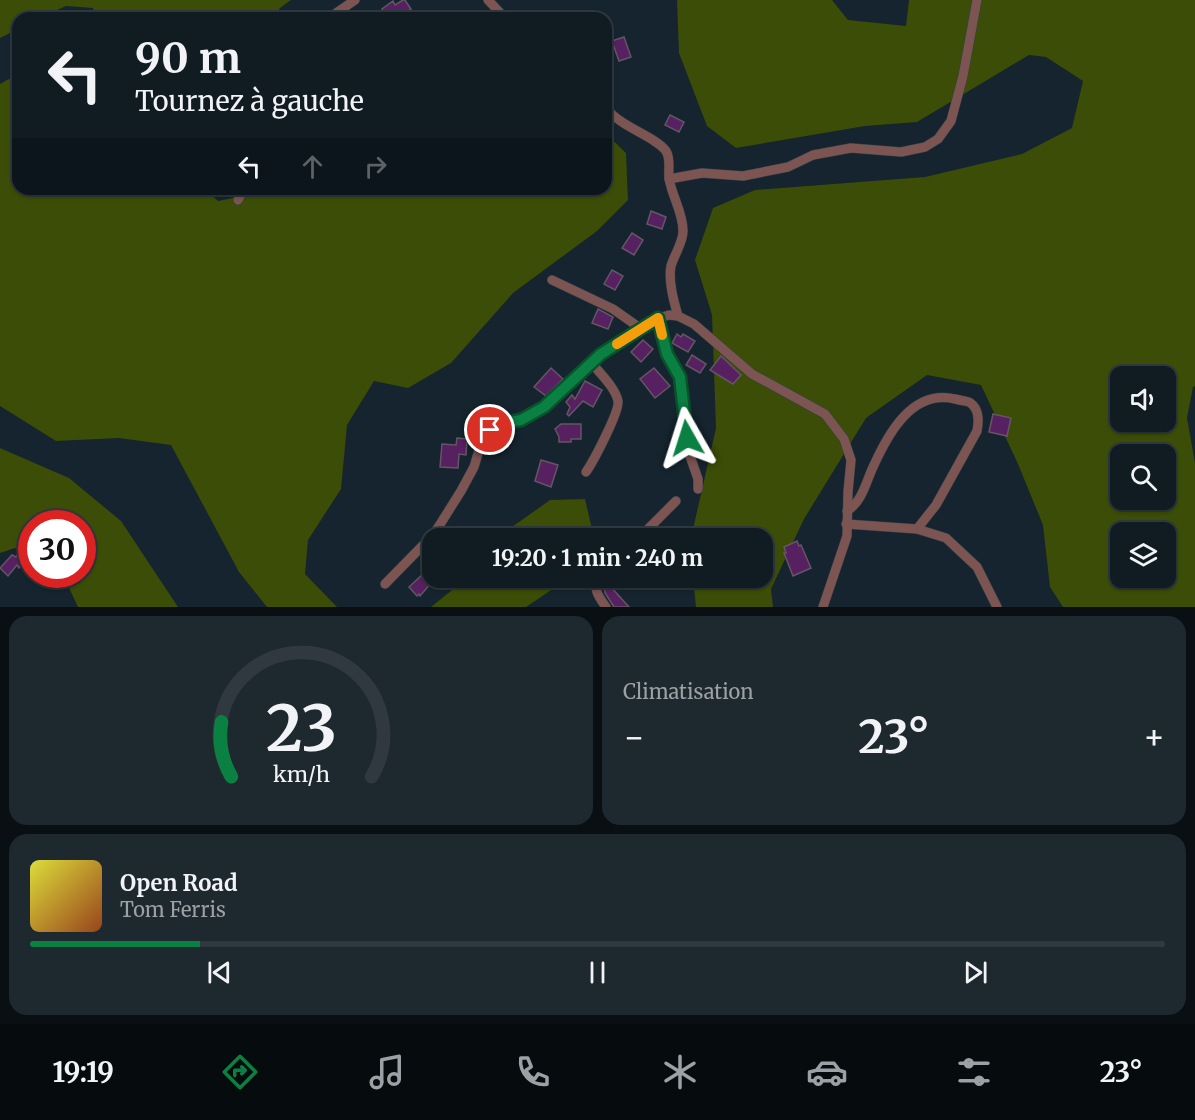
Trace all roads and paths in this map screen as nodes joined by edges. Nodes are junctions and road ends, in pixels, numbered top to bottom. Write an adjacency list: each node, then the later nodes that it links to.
1 (355, 0): 4 (street)
2 (488, 0): 5 (street)
3 (977, 0): 7 (street)
4 (338, 12)
5 (499, 12)
6 (612, 114): 7 (street)
7 (669, 179): 11 (street)
8 (241, 195): 9 (street)
9 (238, 200)
10 (552, 280): 13 (street)
11 (678, 316): 12 (street); 18 (street)
12 (658, 318): 13 (street); 16 (street)
13 (640, 328): 14 (street)
14 (592, 363): 15 (street); 22 (street)
15 (586, 472)
16 (698, 489)
17 (676, 501): 20 (street)
18 (847, 511): 19 (street); 21 (street)
19 (846, 524): 21 (street); 25 (street)
20 (649, 528)
21 (917, 529): 26 (street)
22 (385, 584)
23 (595, 588): 24 (street)
24 (606, 607)
25 (823, 607)
26 (997, 607)

